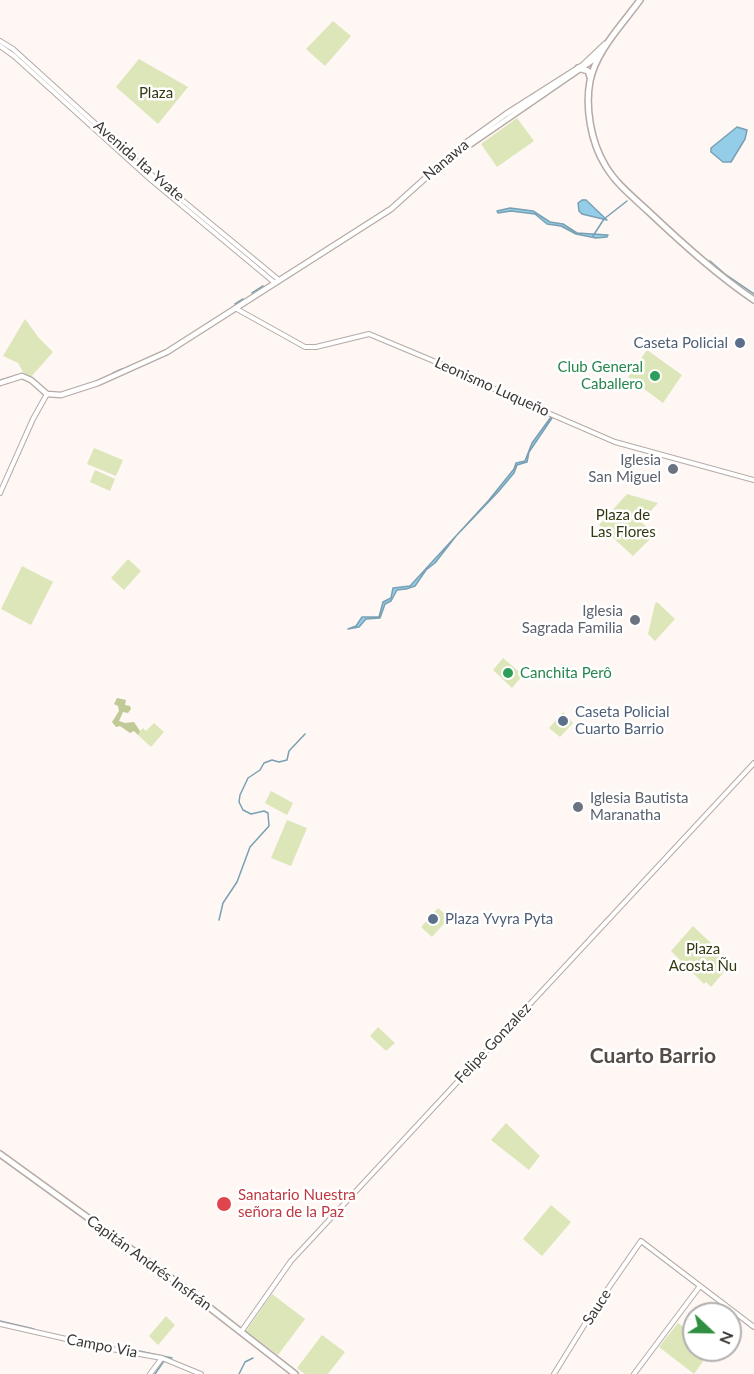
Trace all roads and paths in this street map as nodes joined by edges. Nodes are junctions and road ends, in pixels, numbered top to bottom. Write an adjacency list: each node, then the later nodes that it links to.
1 (640, 0): 2 (main road)
2 (612, 39): 6 (main road); 7 (main road, Nanawa)
3 (0, 41): 5 (street, Avenida Ita Yvate)
4 (0, 46): 5 (street, Avenida Ita Yvate)
5 (15, 54): 9 (street, Avenida Ita Yvate)
6 (599, 56): 7 (main road, Nanawa); 8 (main road)
7 (580, 69): 8 (main road); 9 (main road, Nanawa)
8 (590, 80): 10 (main road)
9 (278, 281): 11 (main road, Nanawa)
10 (754, 300)
11 (235, 308): 13 (main road, Nanawa); 14 (street, Leonismo Luqueño)
12 (0, 383): 13 (main road)
13 (47, 394): 15 (street)
14 (754, 480)
15 (0, 493)
16 (754, 763): 21 (street, Felipe Gonzalez)
17 (0, 1154): 21 (main road, Capitán Andrés Insfrán)
18 (700, 1286): 20 (street); 26 (street, Sauce); 27 (street)
19 (0, 1324): 22 (street, Campo Via)
20 (754, 1328)
21 (241, 1332): 25 (main road, Capitán Andrés Insfrán)
22 (162, 1358): 23 (street); 24 (street, Campo Via)
23 (150, 1374)
24 (201, 1374)
25 (295, 1374)
26 (554, 1374)
27 (634, 1374)

